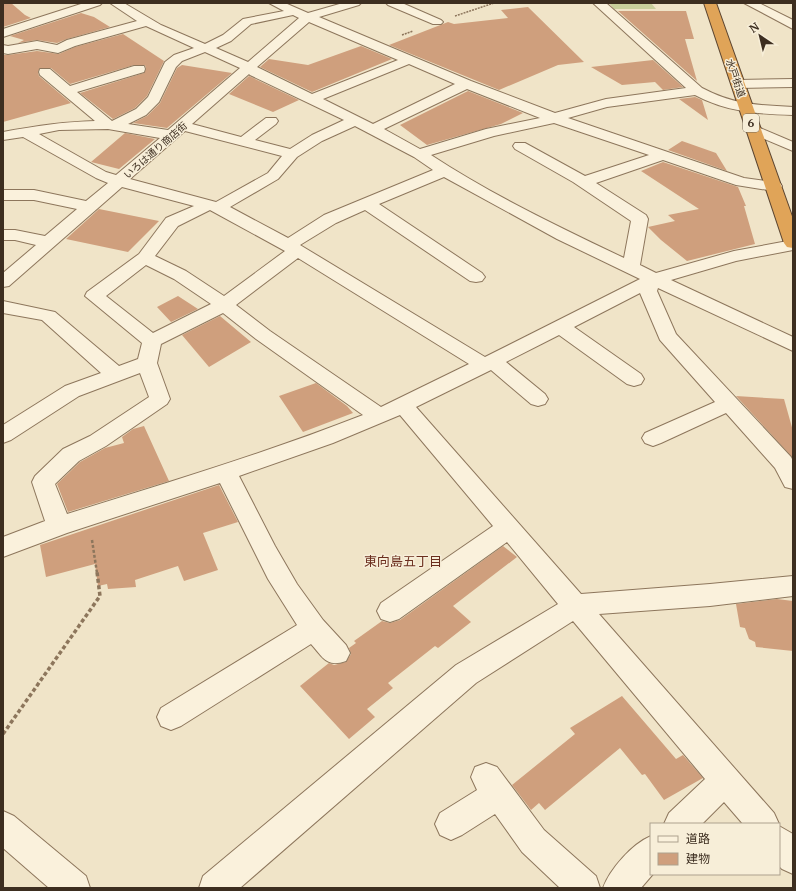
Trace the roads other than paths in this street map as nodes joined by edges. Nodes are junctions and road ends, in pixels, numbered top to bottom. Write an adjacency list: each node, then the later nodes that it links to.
1 (96, 3): 16 (street)
2 (116, 3): 13 (street)
3 (275, 3): 11 (street)
4 (355, 3): 12 (street)
5 (392, 3): 10 (street)
6 (599, 3): 27 (street)
7 (710, 3): 25 (highway, 水戸街道 / 6)
8 (750, 3): 15 (street)
9 (424, 6): 10 (street)
10 (410, 10): 14 (street)
11 (292, 11): 12 (street); 17 (street)
12 (307, 17): 19 (street); 20 (street, いろは通り商店街)
13 (147, 22): 17 (street); 18 (street)
14 (437, 22)
15 (793, 25)
16 (3, 33)
17 (204, 48): 20 (street); 34 (street)
18 (3, 49)
19 (409, 60): 24 (street); 28 (street)
20 (250, 68): 28 (street); 37 (street, いろは通り商店街)
21 (139, 69): 26 (street)
22 (45, 72): 26 (street)
23 (793, 83): 25 (street)
24 (466, 84): 31 (street); 35 (street)
25 (738, 84): 29 (highway, 水戸街道 / 6)
26 (68, 91): 34 (street)
27 (698, 91): 29 (street); 31 (street)
28 (312, 99): 33 (street)
29 (747, 109): 30 (street); 36 (highway, 水戸街道 / 6)
30 (793, 111)
31 (554, 118): 44 (street); 45 (street)
32 (271, 120): 40 (street)
33 (356, 120): 35 (street); 43 (street)
34 (111, 125): 37 (street); 38 (street)
35 (373, 129): 44 (street)
36 (753, 129): 42 (street); 49 (highway, 水戸街道 / 6)
37 (177, 130): 40 (street); 47 (street, いろは通り商店街)
38 (24, 131): 39 (street); 47 (street)
39 (3, 136)
40 (244, 141): 43 (street)
41 (520, 146): 48 (street)
42 (793, 147)
43 (292, 154): 52 (street)
44 (419, 154): 46 (street)
45 (661, 156): 48 (street); 49 (street)
46 (445, 171): 51 (street); 59 (street)
47 (118, 181): 52 (street); 53 (street, いろは通り商店街)
48 (584, 182): 59 (street)
49 (774, 186): 56 (highway, 水戸街道 / 6)
50 (3, 196): 53 (street)
51 (367, 204): 57 (street); 60 (street)
52 (213, 206): 57 (street); 58 (street)
53 (89, 207): 55 (street, いろは通り商店街)
54 (3, 235): 55 (street)
55 (48, 242): 62 (street, いろは通り商店街)
56 (793, 244): 61 (street)
57 (293, 247): 63 (street); 69 (street)
58 (145, 258): 63 (street); 66 (street)
59 (631, 268): 61 (street)
60 (476, 277)
61 (653, 279): 65 (street); 67 (street); 73 (street)
62 (3, 282)
63 (224, 304): 66 (street); 75 (street)
64 (3, 307): 70 (street)
65 (561, 327): 69 (street); 71 (street)
66 (152, 341): 68 (street)
67 (793, 345)
68 (147, 363): 70 (street); 80 (street)
69 (488, 363): 72 (street); 74 (street)
70 (115, 374): 76 (street)
71 (634, 379)
72 (538, 398)
73 (728, 404): 77 (street); 79 (street)
74 (403, 405): 75 (street); 81 (street)
75 (380, 416): 78 (street)
76 (3, 435)
77 (653, 438)
78 (226, 472): 80 (street); 86 (street)
79 (793, 481)
80 (59, 526): 82 (street)
81 (509, 528): 84 (street); 85 (street)
82 (3, 547)
83 (793, 586): 84 (street)
84 (577, 605): 89 (street); 98 (street)
85 (390, 611)
86 (314, 628): 87 (street); 88 (street)
87 (336, 653)
88 (171, 717)
89 (724, 781): 90 (street); 91 (street)
90 (681, 823)
91 (762, 823)
92 (451, 824): 99 (street)
93 (3, 827): 97 (street)
94 (780, 843): 96 (street)
95 (650, 853): 100 (street)
96 (793, 858)
97 (74, 888)
98 (215, 888)
99 (584, 888)
100 (619, 888)

